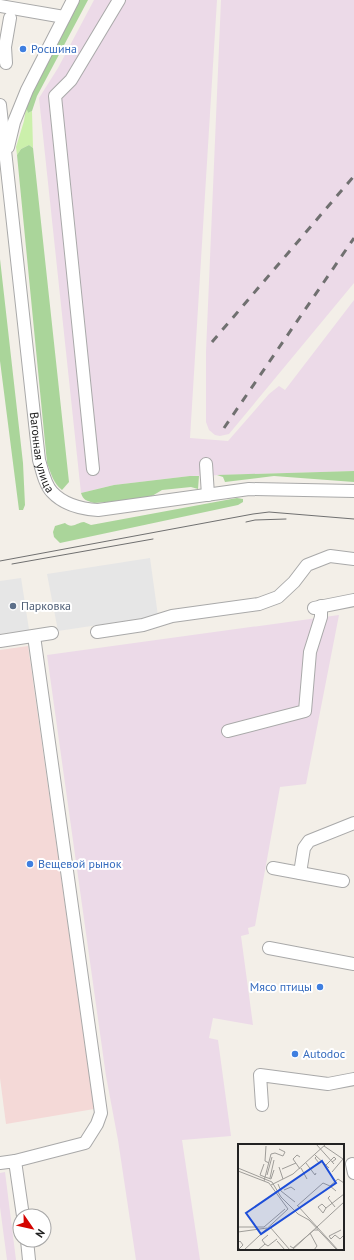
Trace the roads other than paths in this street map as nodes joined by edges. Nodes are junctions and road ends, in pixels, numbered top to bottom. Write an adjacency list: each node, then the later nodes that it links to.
1 (73, 0): 4 (street)
2 (119, 0): 11 (street)
3 (0, 6): 4 (street)
4 (64, 17): 9 (street)
5 (10, 18): 6 (street)
6 (6, 36): 7 (street)
7 (6, 63)
8 (0, 105): 9 (street, Вагонная улица)
9 (3, 157): 13 (street, Вагонная улица)
10 (206, 464): 13 (street)
11 (93, 470)
12 (354, 491): 13 (street, Вагонная улица)
13 (208, 495)
14 (354, 559): 16 (street)
15 (354, 600): 20 (street)
16 (97, 632)
17 (52, 633): 18 (street)
18 (34, 636): 19 (street); 29 (street)
19 (0, 641)
20 (228, 731)
21 (354, 823): 23 (street)
22 (273, 868): 23 (street)
23 (300, 872): 24 (street)
24 (343, 881)
25 (269, 948): 26 (street)
26 (354, 964)
27 (354, 1079): 28 (street)
28 (262, 1105)
29 (15, 1161): 30 (street); 31 (street)
30 (0, 1163)
31 (22, 1208)
32 (27, 1248): 33 (street)
33 (29, 1260)

